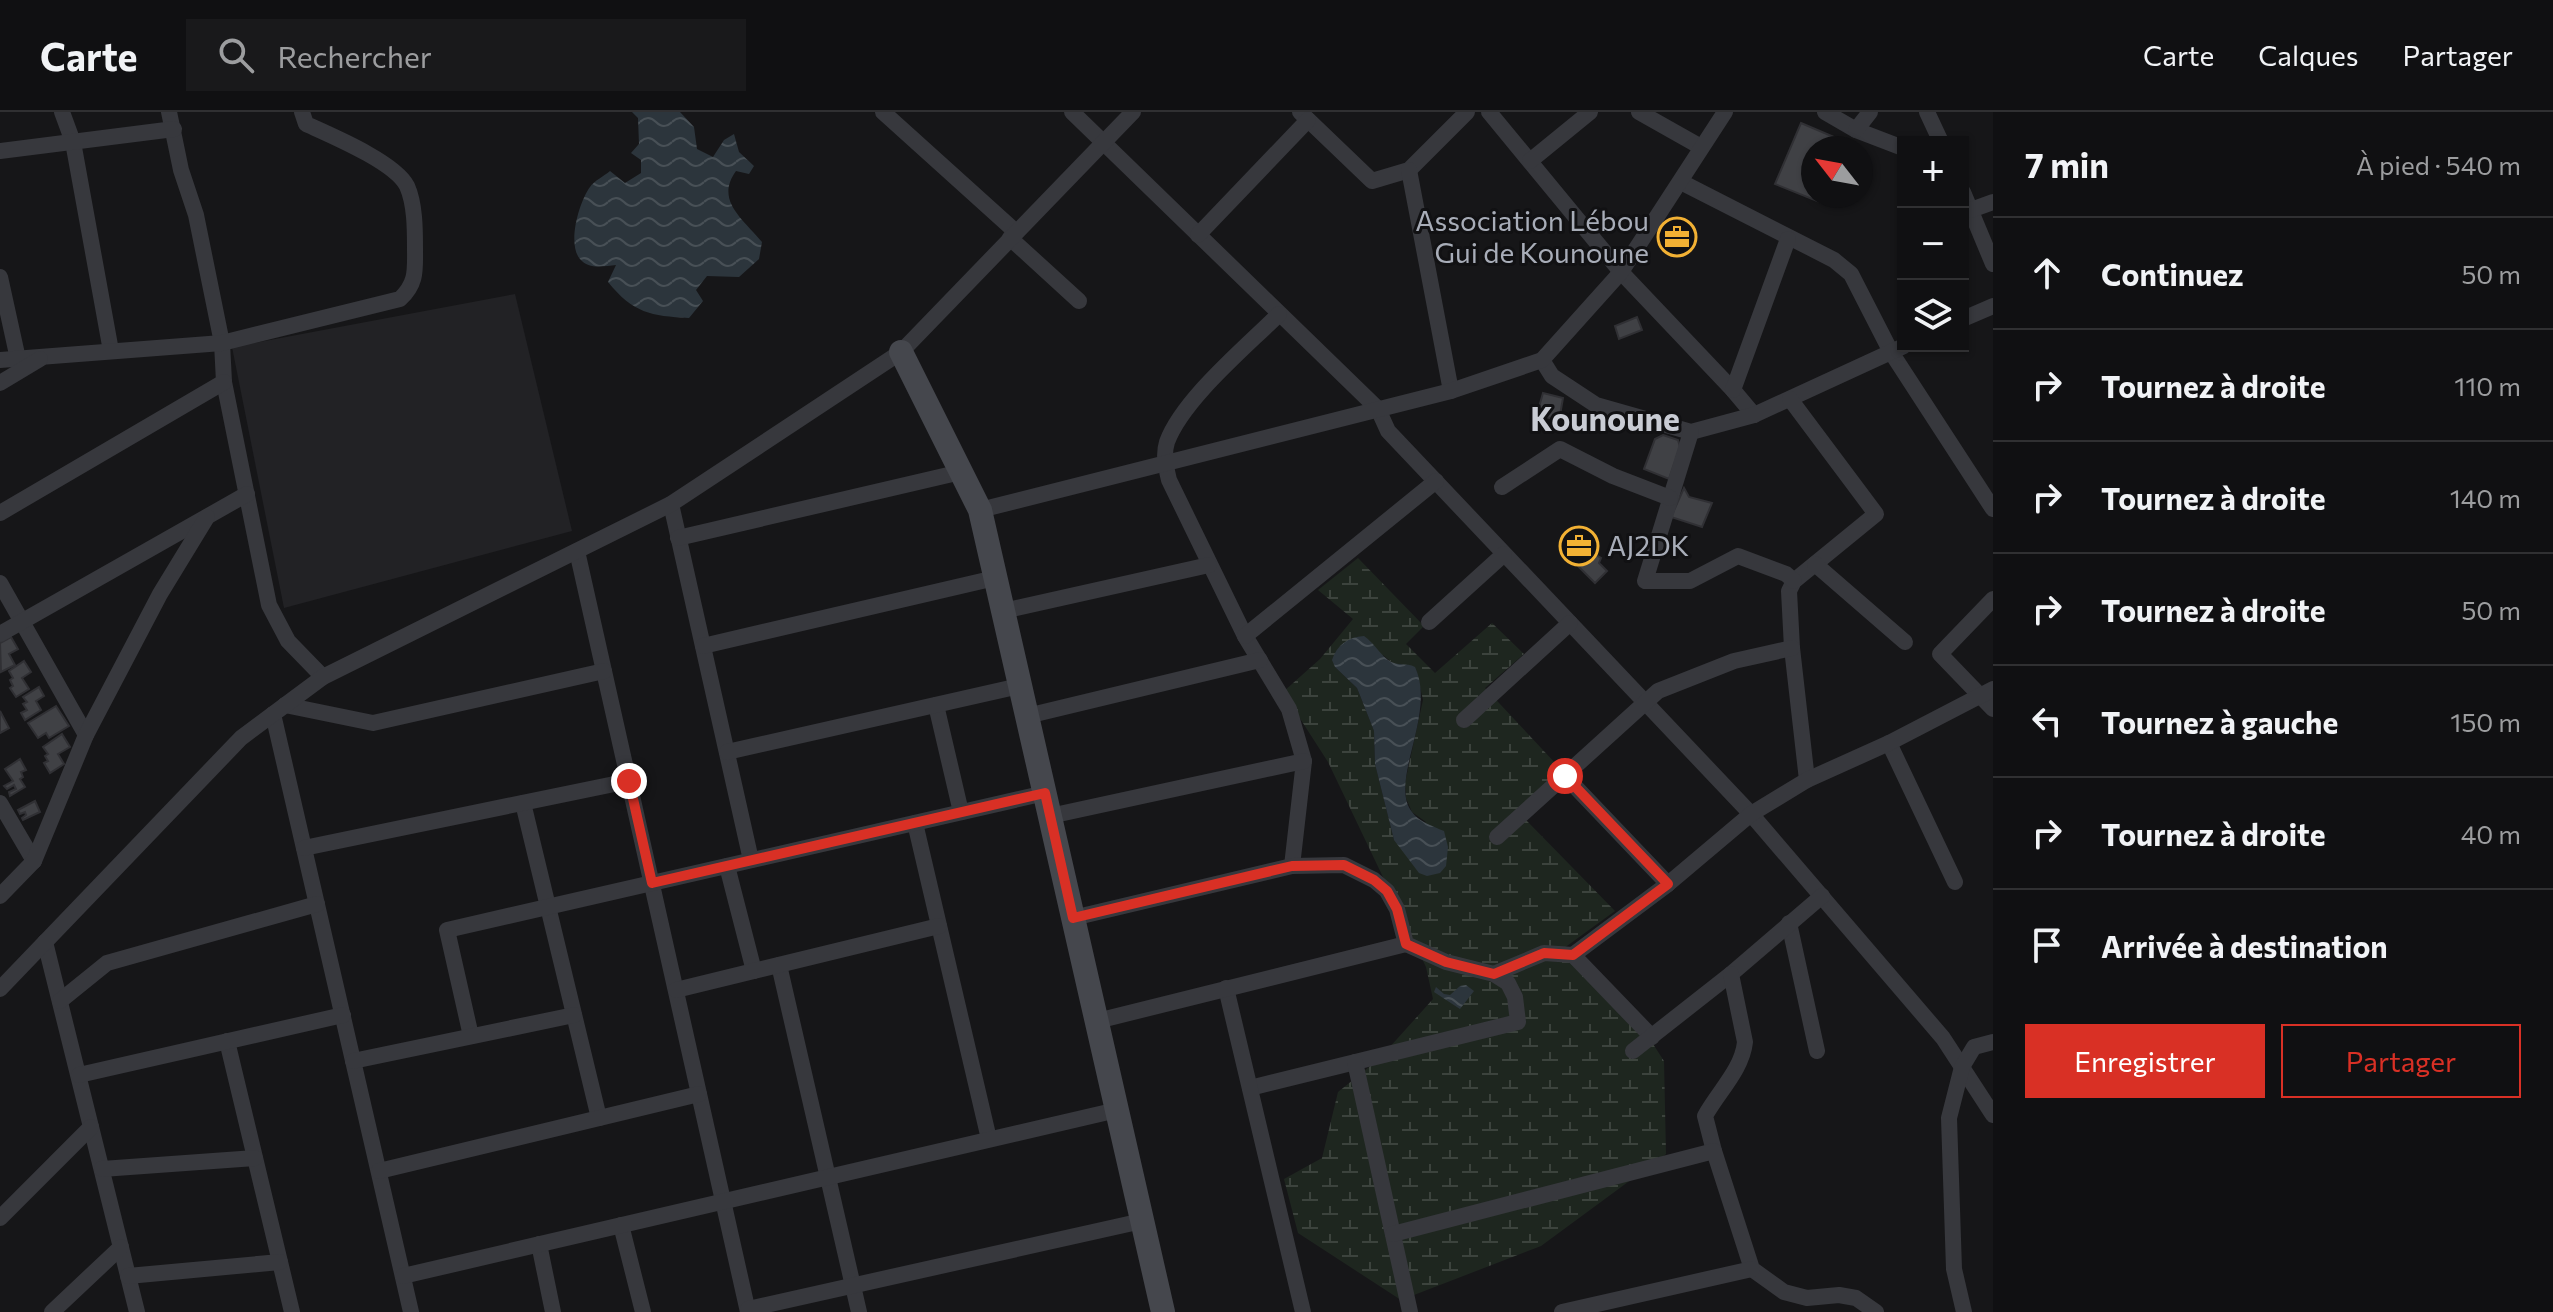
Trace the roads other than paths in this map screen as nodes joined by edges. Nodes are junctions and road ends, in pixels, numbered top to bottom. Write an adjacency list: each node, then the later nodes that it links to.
1 (62, 112): 18 (street)
2 (302, 112): 39 (street)
3 (883, 112): 29 (street)
4 (1072, 112): 19 (street)
5 (1133, 112): 19 (street)
6 (1467, 112): 24 (street)
7 (1489, 112): 23 (street)
8 (1590, 112): 23 (street)
9 (1639, 112): 21 (street)
10 (1725, 112): 21 (street)
11 (1825, 112): 16 (street)
12 (1870, 112): 16 (street)
13 (1927, 112): 17 (street)
14 (1304, 116): 24 (street); 30 (street)
15 (171, 120): 18 (street); 39 (street)
16 (1856, 130): 20 (street)
17 (1938, 136)
18 (73, 142): 22 (street); 42 (street)
19 (1102, 143): 29 (street); 30 (street)
20 (1897, 146)
21 (1701, 147): 25 (street)
22 (0, 151)
23 (1530, 161): 33 (street)
24 (1409, 170): 52 (street)
25 (1681, 182): 31 (street); 33 (street)
26 (1993, 202): 28 (street)
27 (1969, 206): 28 (street)
28 (1971, 210): 32 (street)
29 (1013, 235): 35 (street); 43 (street)
30 (1198, 235): 37 (street)
31 (1788, 239): 40 (street); 51 (street)
32 (1993, 264)
33 (1621, 272): 48 (street); 51 (street)
34 (0, 277): 46 (street)
35 (1079, 301)
36 (1993, 306): 38 (street)
37 (1279, 314): 54 (street); 57 (street)
38 (1969, 316)
39 (222, 343): 42 (street); 49 (street)
40 (1897, 347)
41 (1897, 349): 53 (street)
42 (111, 351): 45 (street)
43 (901, 352): 58 (street); 63 (street)
44 (1900, 352): 64 (street)
45 (44, 357): 46 (street); 50 (street)
46 (18, 359): 47 (street)
47 (0, 360)
48 (1542, 360): 52 (street); 56 (street)
49 (224, 382): 61 (street); 66 (street)
50 (0, 383)
51 (1733, 390): 55 (street)
52 (1451, 391): 54 (street)
53 (1790, 399): 55 (street); 71 (street)
54 (1378, 409): 57 (street); 59 (street)
55 (1754, 415): 56 (street)
56 (1691, 432): 62 (street)
57 (1165, 461): 65 (street); 72 (street)
58 (961, 472): 65 (street); 68 (street)
59 (1436, 481): 70 (street); 82 (street)
60 (1502, 487): 62 (street)
61 (247, 494): 67 (street); 88 (street)
62 (1670, 498): 74 (street)
63 (671, 504): 68 (street); 69 (street)
64 (1993, 509)
65 (980, 510): 73 (street)
66 (0, 513)
67 (207, 517): 78 (street); 96 (street)
68 (678, 538): 84 (street)
69 (577, 551): 87 (street); 88 (street)
70 (1504, 554): 79 (street); 80 (street)
71 (1815, 564): 74 (street); 83 (street)
72 (1209, 565): 77 (street); 82 (street)
73 (995, 578): 77 (street); 84 (street)
74 (1794, 581): 85 (street)
75 (0, 583): 78 (street)
76 (1993, 599): 90 (street)
77 (1003, 611): 89 (street)
78 (22, 622): 81 (street); 96 (street)
79 (1429, 622)
80 (1570, 623): 91 (street); 95 (street)
81 (0, 634)
82 (1245, 636): 86 (street)
83 (1905, 642)
84 (703, 646): 98 (street)
85 (1792, 648): 91 (street); 101 (street)
86 (1260, 660): 94 (street); 99 (street)
87 (604, 671): 93 (street); 102 (street)
88 (323, 677): 93 (street)
89 (1019, 686): 92 (street); 94 (street)
90 (1990, 698): 97 (street)
91 (1645, 703): 100 (street); 107 (street)
92 (936, 705): 98 (street); 106 (street)
93 (279, 709): 110 (street); 125 (street)
94 (1027, 716): 105 (street)
95 (1464, 720)
96 (86, 735): 112 (street)
97 (1889, 743): 101 (street); 115 (street)
98 (727, 752): 111 (street)
99 (1304, 761): 105 (street); 114 (street)
100 (1565, 776): 109 (street); 117 (street)
101 (1807, 780): 107 (street)
102 (629, 781): 104 (street); 116 (street)
103 (0, 803): 112 (street)
104 (523, 803): 110 (street); 121 (street)
105 (1047, 804): 106 (street); 122 (street)
106 (961, 812): 108 (street)
107 (1751, 814): 117 (street); 119 (street)
108 (915, 823): 111 (street); 124 (street)
109 (1497, 837)
110 (304, 848): 120 (street)
111 (751, 860): 113 (street)
112 (34, 861): 118 (street)
113 (727, 866): 116 (street); 129 (street)
114 (1292, 866): 122 (street); 126 (street)
115 (1955, 882)
116 (652, 883): 121 (street); 134 (street)
117 (1668, 884): 127 (street)
118 (0, 896)
119 (1822, 896): 123 (street); 147 (street)
120 (317, 904): 135 (street); 136 (street)
121 (548, 907): 137 (street); 139 (street)
122 (1073, 918): 138 (street)
123 (1789, 923): 131 (street); 144 (street)
124 (939, 926): 128 (street); 155 (street)
125 (45, 942): 133 (street); 135 (street)
126 (1406, 944): 130 (street); 132 (street)
127 (1573, 955): 130 (street); 140 (street)
128 (779, 965): 129 (street); 160 (street)
129 (754, 971): 134 (street)
130 (1494, 974): 146 (street)
131 (1731, 974): 140 (street); 156 (street)
132 (1226, 988): 138 (street); 149 (street)
133 (0, 989)
134 (676, 990): 150 (street)
135 (60, 1001): 148 (street)
136 (343, 1015): 141 (street); 145 (street)
137 (574, 1015): 139 (street); 153 (street)
138 (1097, 1021): 151 (street)
139 (471, 1036): 145 (street)
140 (1652, 1037): 143 (street)
141 (227, 1041): 148 (street); 157 (street)
142 (1993, 1042): 147 (street)
143 (1633, 1051)
144 (1817, 1051)
145 (353, 1061): 159 (street)
146 (1355, 1062): 149 (street); 165 (street)
147 (1962, 1067): 152 (street); 186 (street)
148 (79, 1075): 154 (street)
149 (1250, 1088): 183 (street)
150 (699, 1094): 153 (street); 161 (street)
151 (1117, 1110): 155 (street); 163 (street)
152 (1993, 1115)
153 (599, 1118): 159 (street)
154 (91, 1127): 158 (street); 162 (street)
155 (989, 1139): 160 (street)
156 (1714, 1151): 165 (street); 169 (street)
157 (255, 1158): 158 (street); 168 (street)
158 (102, 1169): 167 (street)
159 (379, 1171): 171 (street)
160 (828, 1177): 161 (street); 172 (street)
161 (724, 1201): 164 (street); 173 (street)
162 (0, 1218)
163 (1142, 1221): 172 (street); 182 (street)
164 (621, 1225): 166 (street); 180 (street)
165 (1393, 1234): 184 (street)
166 (539, 1244): 171 (street); 179 (street)
167 (121, 1247): 170 (street); 175 (street)
168 (280, 1262): 170 (street); 177 (street)
169 (1752, 1269): 174 (street); 185 (street)
170 (128, 1276): 176 (street)
171 (403, 1276): 178 (street)
172 (853, 1285): 173 (street); 181 (street)
173 (748, 1310)
174 (1571, 1311)
175 (52, 1312)
176 (137, 1312)
177 (292, 1312)
178 (411, 1312)
179 (553, 1312)
180 (643, 1312)
181 (859, 1312)
182 (1163, 1312)
183 (1303, 1312)
184 (1410, 1312)
185 (1876, 1312)
186 (1964, 1312)

